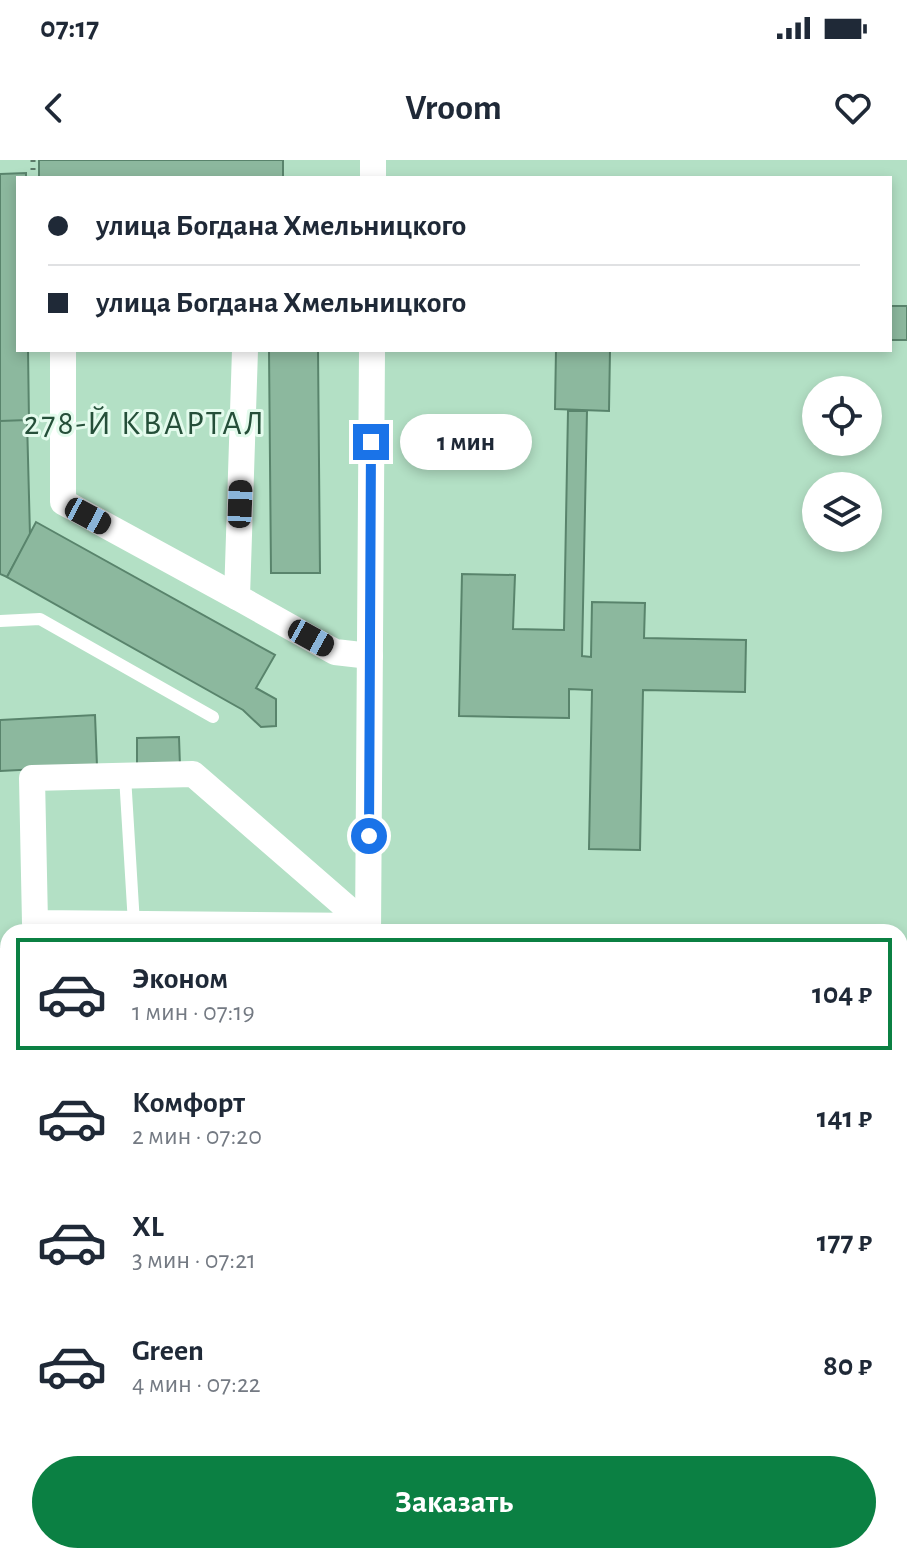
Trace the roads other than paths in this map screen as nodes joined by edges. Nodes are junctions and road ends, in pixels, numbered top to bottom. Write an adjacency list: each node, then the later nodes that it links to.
1 (63, 352): 4 (street)
2 (245, 352): 4 (street)
3 (372, 352): 6 (street)
4 (237, 597): 6 (street)
5 (0, 621): 7 (lane)
6 (370, 656): 11 (street)
7 (213, 717)
8 (125, 776): 9 (lane); 9 (street); 10 (street)
9 (134, 924)
10 (362, 924)
11 (368, 924)

